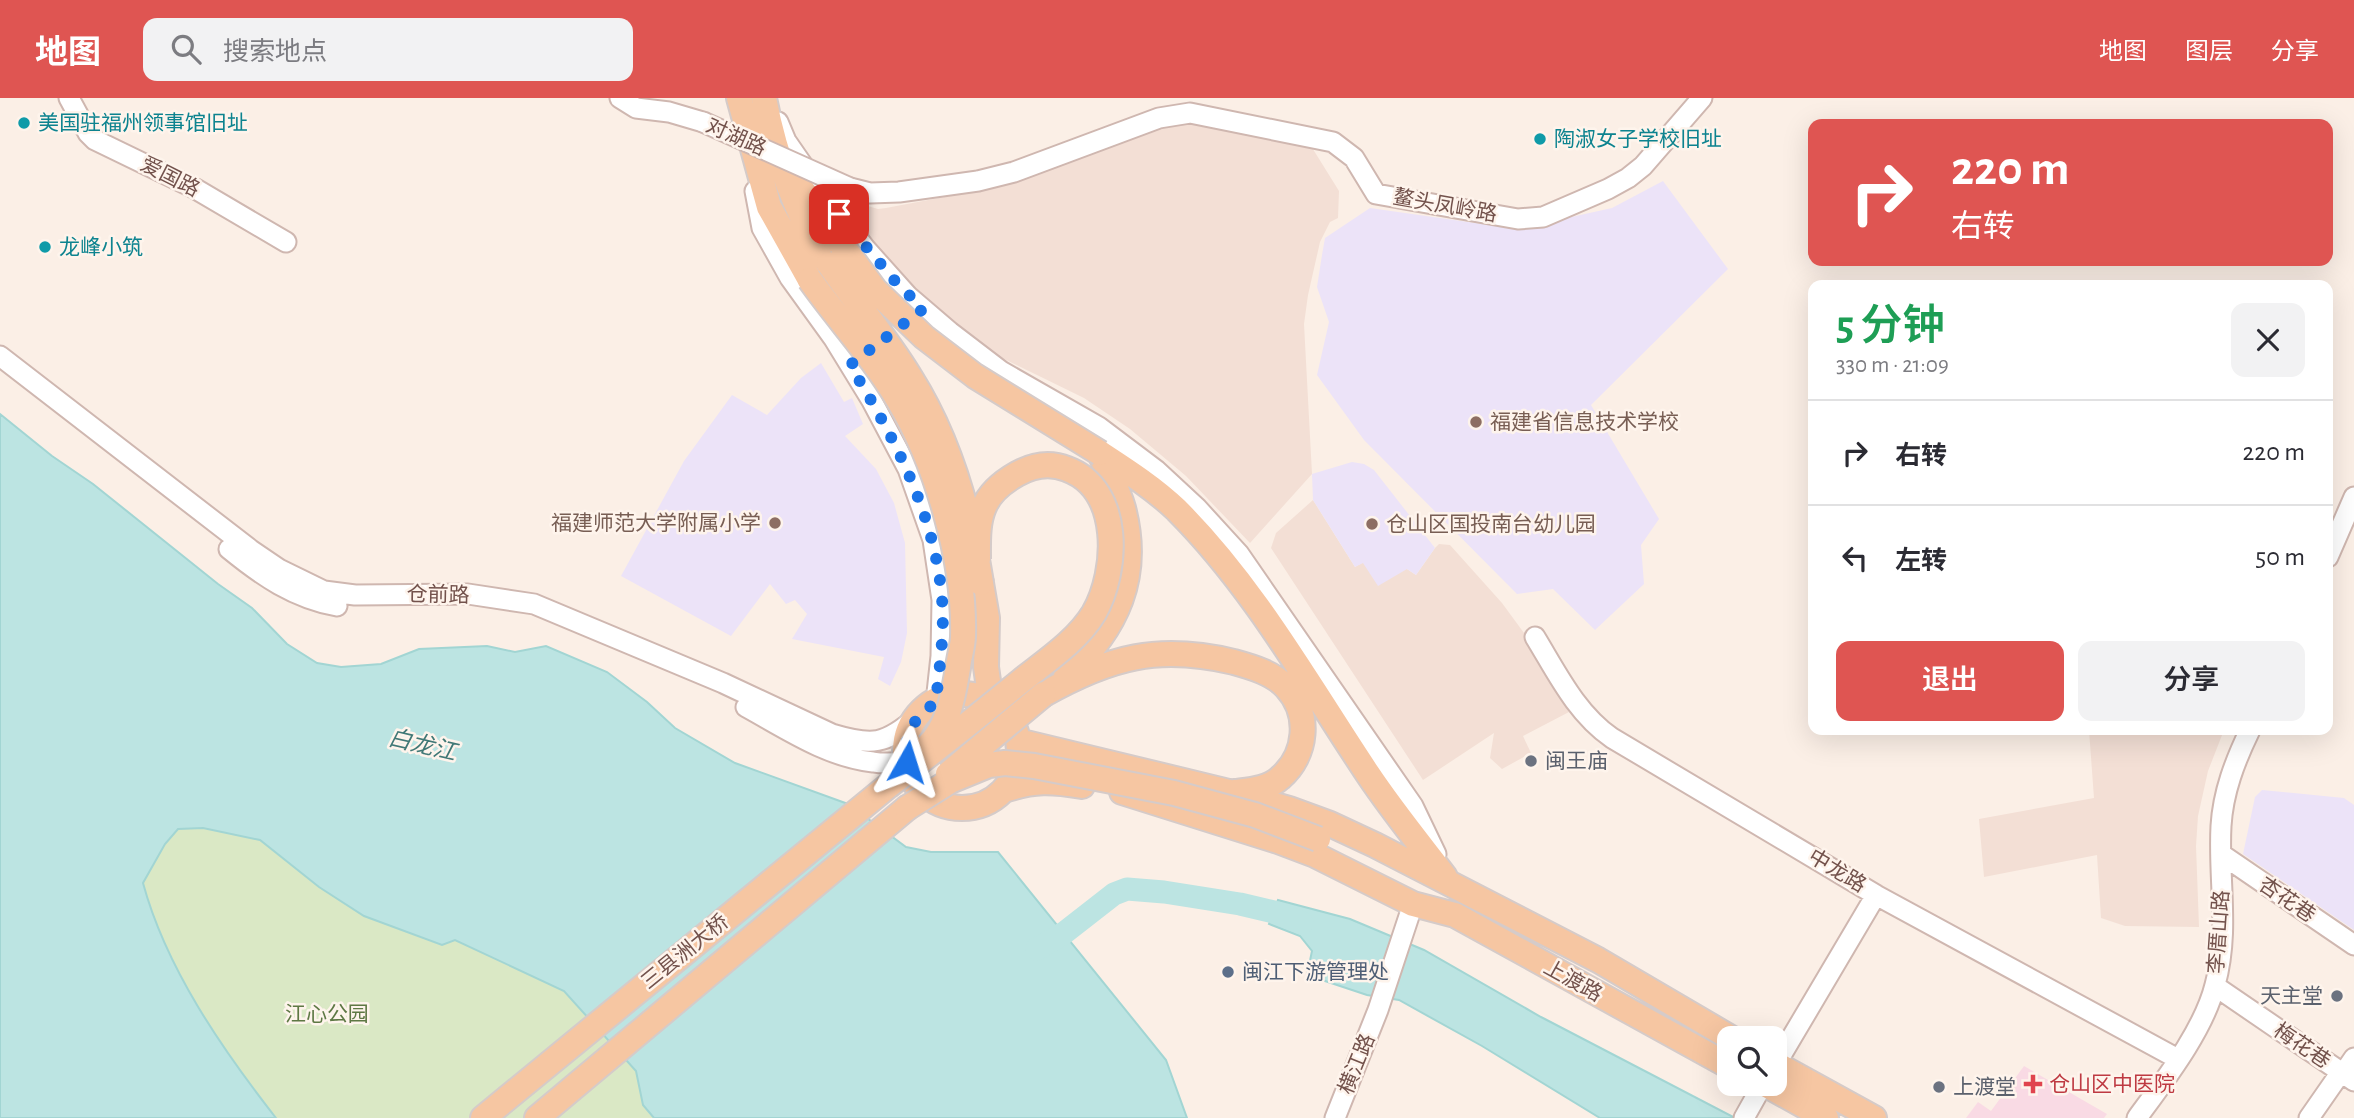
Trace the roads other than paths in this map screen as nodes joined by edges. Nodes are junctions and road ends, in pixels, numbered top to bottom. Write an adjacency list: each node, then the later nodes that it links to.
1 (69, 98): 7 (street, 爱国路)
2 (620, 98): 6 (street, 对湖路, bridge)
3 (766, 98): 8 (main road); 9 (street)
4 (1702, 98): 6 (street, 鳌头凤岭路)
5 (741, 109): 8 (main road); 11 (street)
6 (850, 188)
7 (286, 242)
8 (825, 265): 13 (main road, bridge); 16 (main road, bridge); 24 (main road, bridge)
9 (923, 309): 11 (street); 29 (street)
10 (0, 356): 20 (street, 仓前路)
11 (850, 365): 20 (street)
12 (0, 368): 23 (street, 仓前路)
13 (1100, 453): 18 (main road); 29 (main road)
14 (2354, 497): 15 (street)
15 (2333, 545)
16 (978, 575): 19 (main road); 24 (main road, bridge)
17 (1535, 637): 30 (street, 中龙路)
18 (1044, 694): 26 (main road); 27 (main road, bridge)
19 (983, 699): 20 (main road); 22 (main road)
20 (926, 709): 23 (main road)
21 (2247, 735): 28 (street, 李厝山路)
22 (1018, 741): 25 (main road); 26 (main road, 上渡路)
23 (907, 762): 25 (main road)
24 (888, 786): 44 (main road, 三县洲大桥)
25 (1004, 790): 31 (main road, 上渡路)
26 (1229, 792): 29 (main road, 上渡路)
27 (907, 808): 32 (main road, bridge); 45 (main road, 三县洲大桥)
28 (2221, 854): 33 (street, 杏花巷); 34 (street, 李厝山路)
29 (1450, 883): 35 (main road, 上渡路)
30 (1876, 895): 36 (street); 38 (street, 中龙路)
31 (1410, 913): 32 (main road, 上渡路); 46 (street, 横江路)
32 (1455, 915): 37 (main road, 上渡路)
33 (2354, 945)
34 (2215, 986): 38 (street, 李厝山路); 39 (street, 梅花巷)
35 (1717, 1030)
36 (1787, 1043)
37 (1717, 1059)
38 (2178, 1059): 49 (street, 李厝山路)
39 (2348, 1071): 50 (street)
40 (1787, 1081): 48 (main road)
41 (1787, 1087): 47 (main road)
42 (1756, 1096): 43 (street)
43 (1746, 1115)
44 (483, 1118)
45 (537, 1118)
46 (1335, 1118)
47 (1826, 1118)
48 (1874, 1118)
49 (2137, 1118)
50 (2309, 1118)

